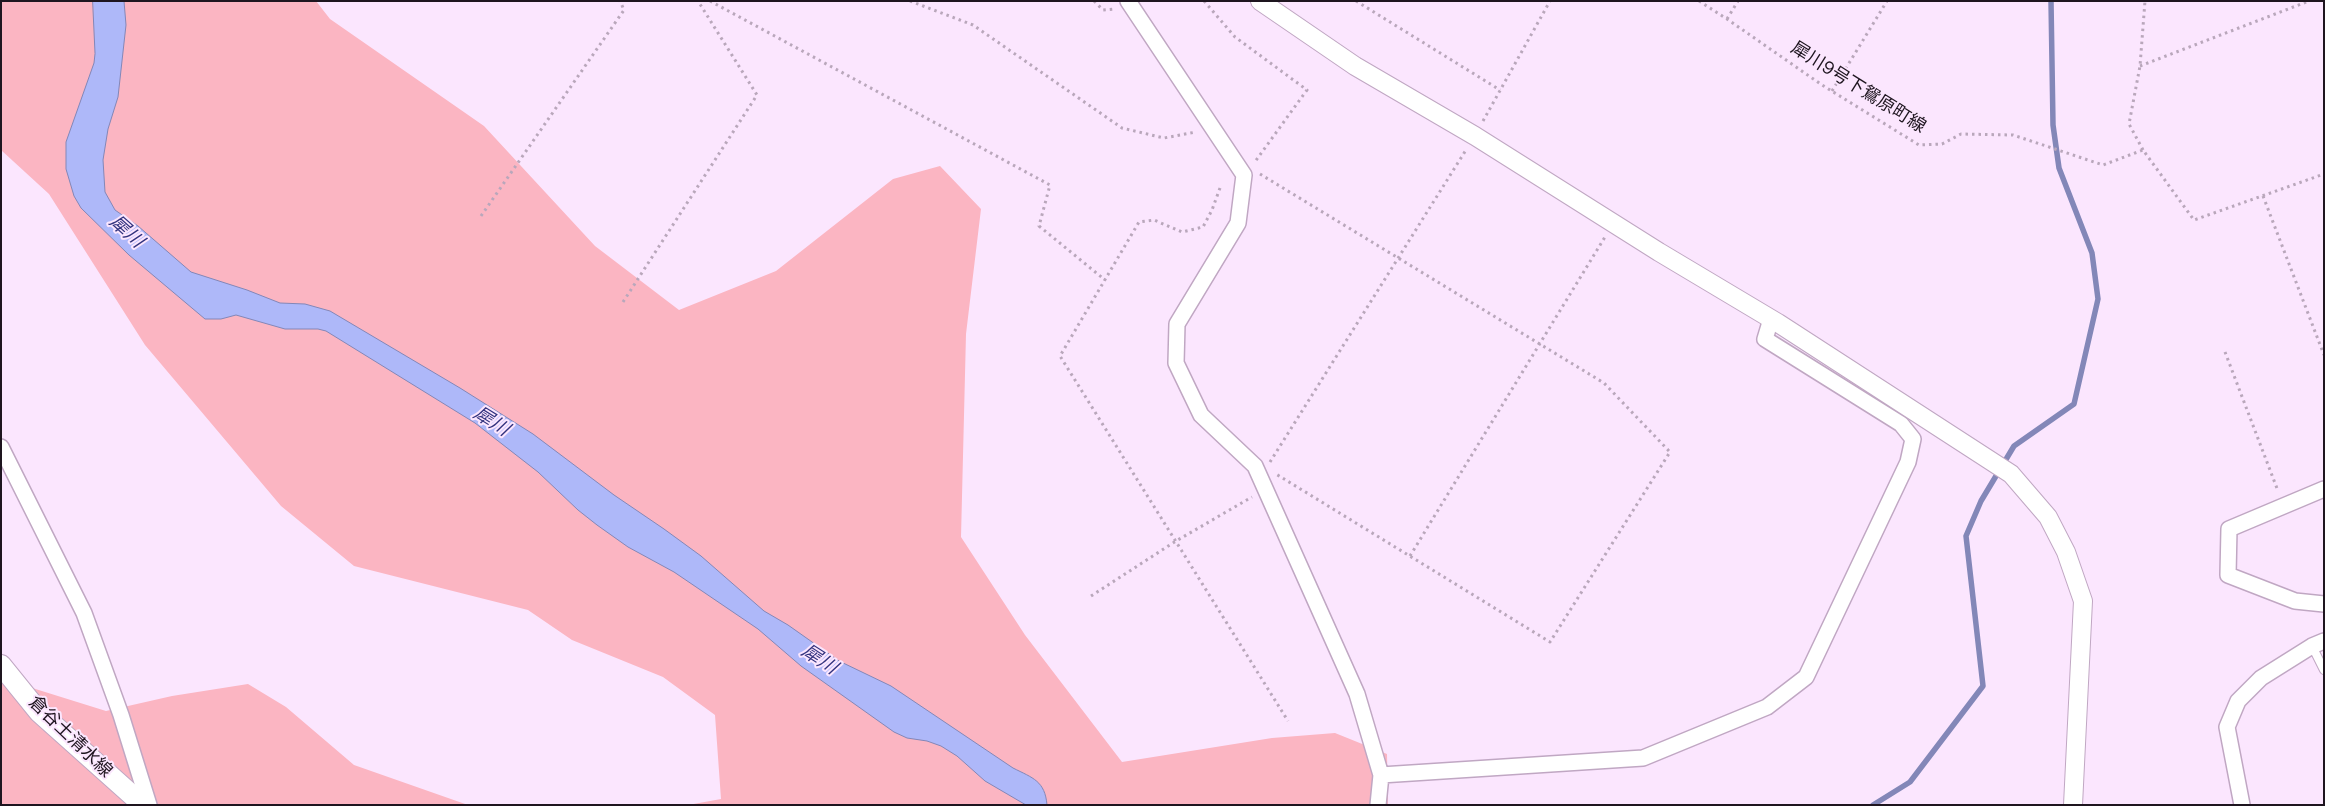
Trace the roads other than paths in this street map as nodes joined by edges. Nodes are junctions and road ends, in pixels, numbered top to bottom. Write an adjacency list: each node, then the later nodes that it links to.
1 (1128, 1): 10 (street)
2 (1260, 1): 3 (street)
3 (1775, 321): 10 (street); 14 (street)
4 (1, 448): 12 (street)
5 (2324, 489): 6 (street)
6 (2324, 604)
7 (2318, 643): 9 (lane); 15 (street)
8 (1, 665): 11 (main road, 倉谷土清水線)
9 (2324, 670)
10 (1381, 775): 13 (street)
11 (143, 805)
12 (149, 805)
13 (1378, 805)
14 (2073, 805)
15 (2242, 805)

